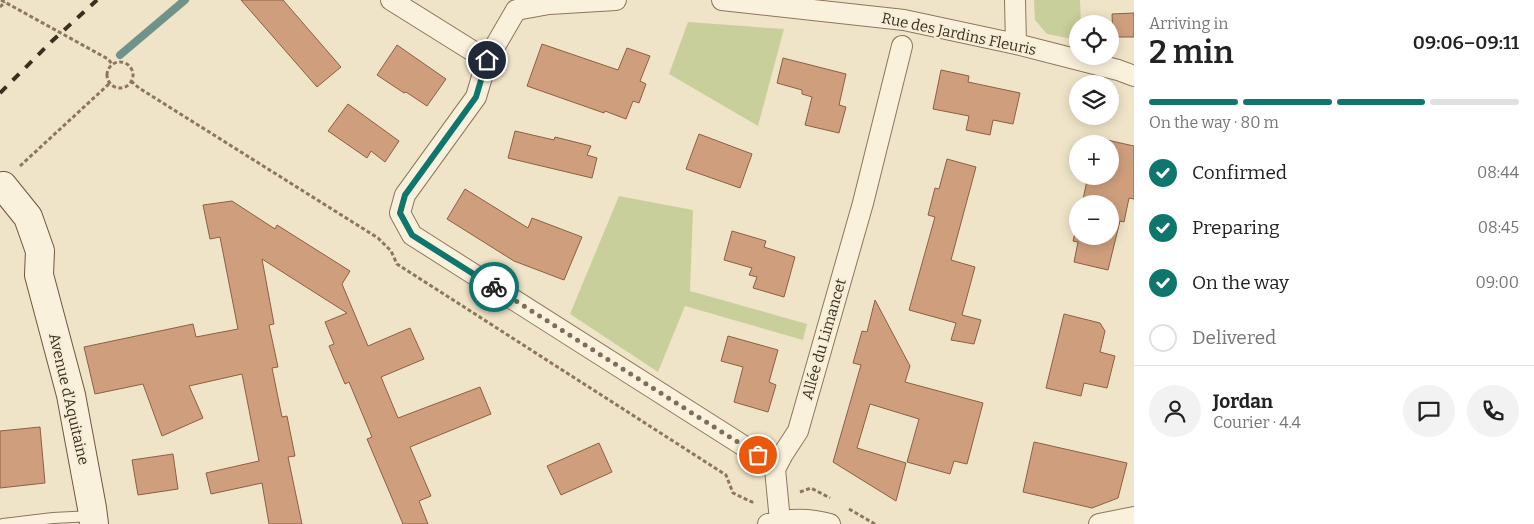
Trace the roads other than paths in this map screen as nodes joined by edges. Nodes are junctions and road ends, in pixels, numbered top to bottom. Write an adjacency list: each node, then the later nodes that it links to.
1 (392, 0): 7 (street)
2 (616, 0): 7 (street)
3 (722, 0): 5 (street, Rue des Jardins Fleuris)
4 (1015, 0): 5 (street)
5 (1016, 44): 8 (street, Rue des Jardins Fleuris)
6 (902, 46): 10 (street, Allée du Limancet)
7 (487, 60): 10 (street)
8 (1134, 76)
9 (2, 182): 12 (street, Avenue d'Aquitaine)
10 (775, 469): 13 (street)
11 (1134, 517): 16 (street)
12 (94, 520): 14 (lane)
13 (774, 522): 15 (street)
14 (3, 524)
15 (830, 524)
16 (1099, 524)

